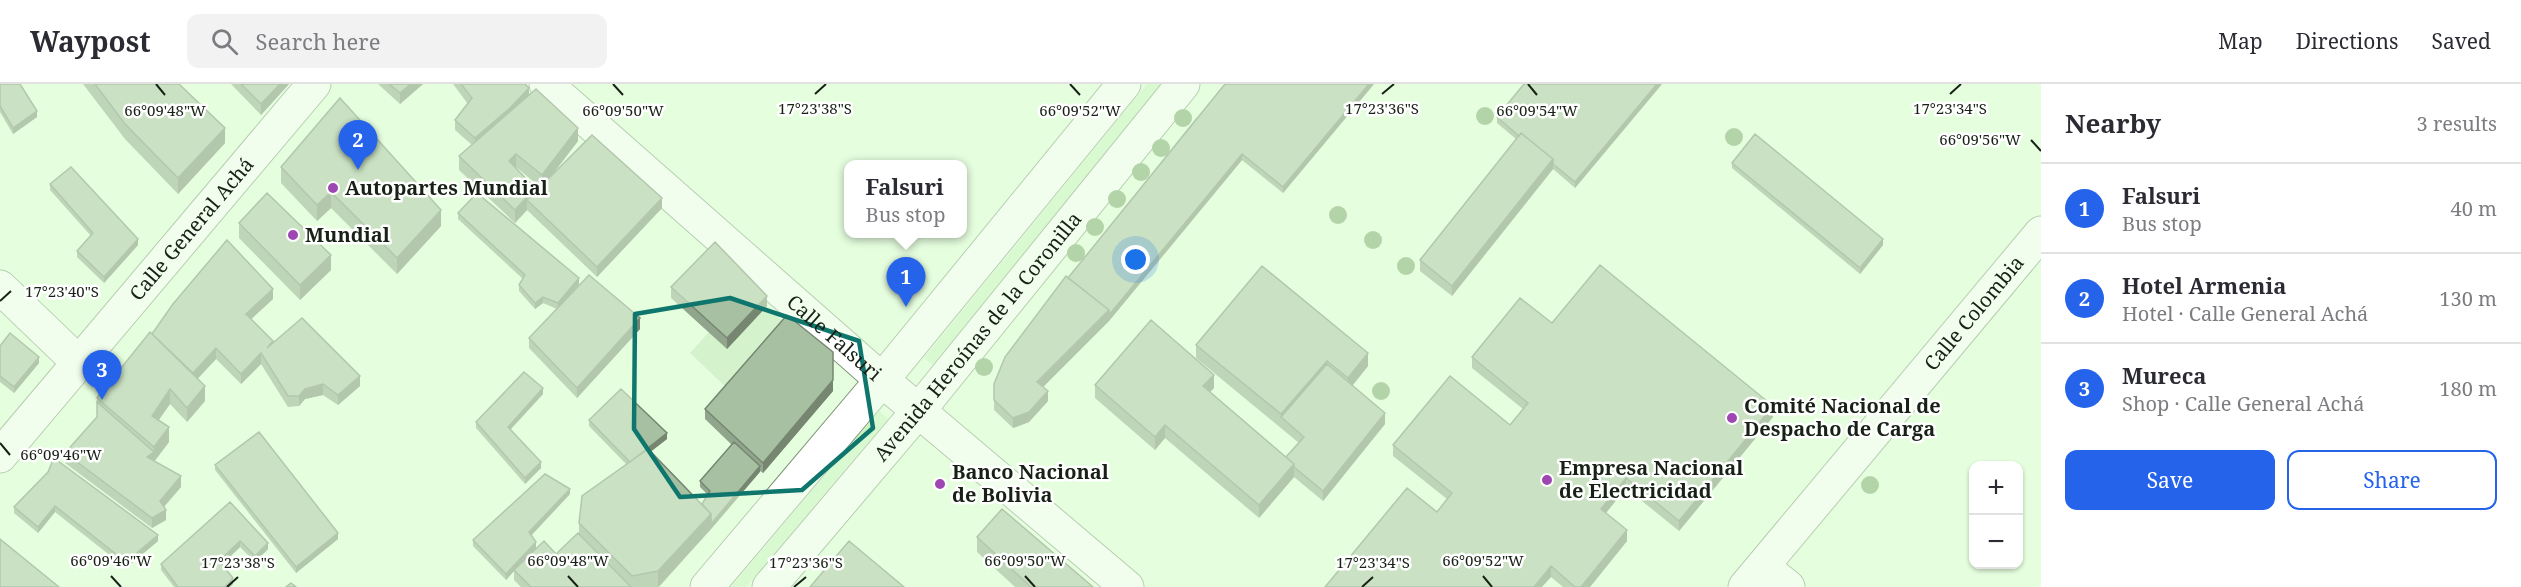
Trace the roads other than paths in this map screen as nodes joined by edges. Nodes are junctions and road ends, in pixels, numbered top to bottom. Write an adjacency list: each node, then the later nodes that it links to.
1 (314, 84): 7 (street, Calle General Achá)
2 (546, 84): 8 (street, Calle Falsuri)
3 (1124, 84): 8 (street)
4 (1183, 84): 9 (street, Avenida Heroínas de la Coronilla)
5 (2041, 233): 11 (street, Calle Colombia)
6 (0, 287): 7 (street)
7 (78, 362): 10 (street, Calle General Achá)
8 (882, 380): 9 (street, Calle Falsuri); 12 (street)
9 (919, 410): 13 (street, Avenida Heroínas de la Coronilla); 14 (street, Calle Falsuri)
10 (0, 456)
11 (1754, 577): 15 (street)
12 (707, 587)
13 (769, 587)
14 (1127, 587)
15 (1788, 587)

